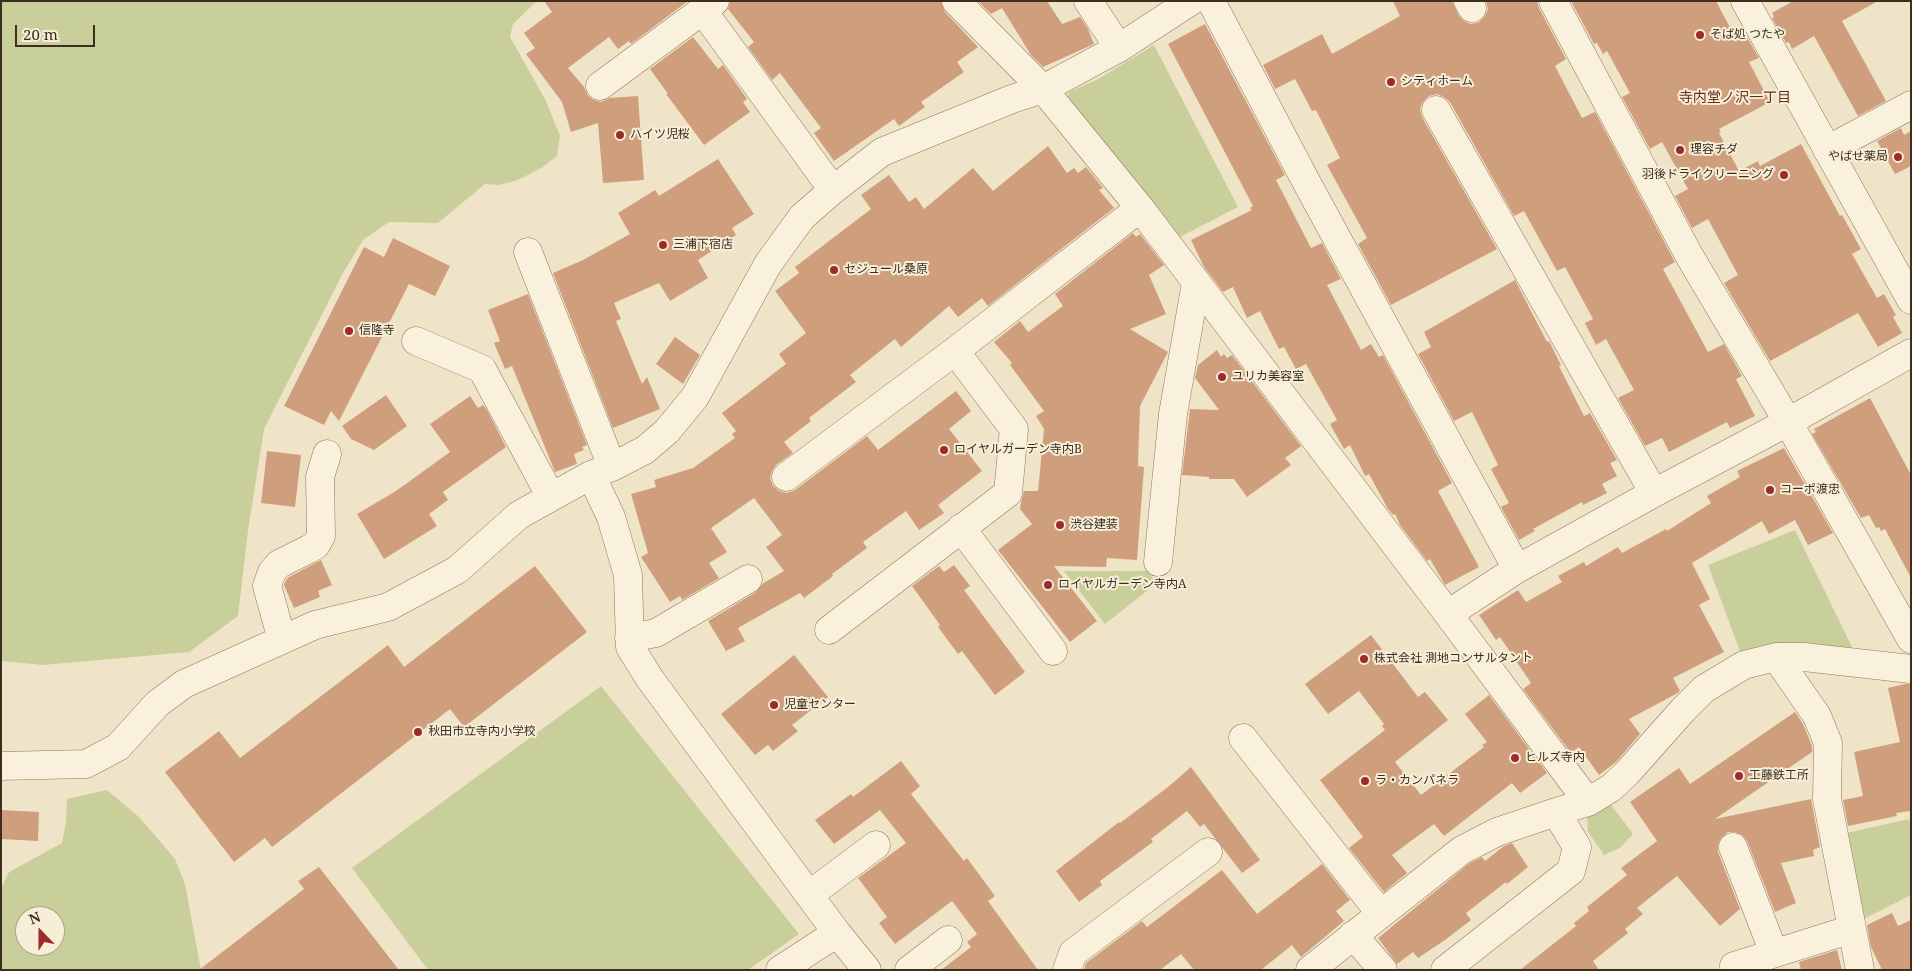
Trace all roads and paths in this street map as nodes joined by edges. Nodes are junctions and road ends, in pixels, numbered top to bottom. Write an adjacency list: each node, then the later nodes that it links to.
1 (956, 1): 10 (street)
2 (1088, 1): 8 (street)
3 (1191, 1): 8 (street)
4 (1211, 1): 30 (street)
5 (1553, 1): 22 (street)
6 (1744, 1): 13 (street)
7 (709, 6): 9 (street); 14 (street)
8 (1118, 48): 10 (street)
9 (600, 86)
10 (1043, 89): 14 (street); 15 (street)
11 (1911, 105): 13 (street)
12 (1436, 110): 26 (street)
13 (1827, 150): 18 (street)
14 (834, 190): 24 (street)
15 (1140, 208): 17 (street); 20 (street)
16 (528, 252): 24 (street)
17 (1196, 283): 29 (street); 32 (street)
18 (1911, 300)
19 (416, 341): 27 (street)
20 (955, 351): 25 (street); 28 (street)
21 (1911, 353): 22 (street)
22 (1788, 422): 26 (street); 35 (street)
23 (327, 454): 36 (street)
24 (601, 471): 27 (street); 34 (street)
25 (786, 477)
26 (1654, 494): 30 (street)
27 (551, 497): 36 (street)
28 (962, 528): 33 (street); 37 (street)
29 (1158, 562)
30 (1517, 569): 32 (street)
31 (748, 579): 34 (street)
32 (1448, 614): 42 (street)
33 (829, 630)
34 (630, 638): 47 (street)
35 (1911, 639)
36 (282, 640): 41 (street)
37 (1053, 650)
38 (1776, 657): 39 (street); 42 (street); 49 (street)
39 (1911, 669)
40 (1243, 738): 48 (street)
41 (1, 766)
42 (1588, 802): 43 (street)
43 (1556, 812): 48 (street); 61 (street)
44 (876, 845): 47 (street)
45 (1732, 847): 53 (street)
46 (1208, 852): 58 (street)
47 (809, 895): 50 (street)
48 (1380, 914): 51 (street)
49 (1852, 929): 53 (street); 62 (street)
50 (837, 933): 55 (street); 56 (street)
51 (1353, 935): 59 (street); 60 (street)
52 (948, 940): 57 (street)
53 (1774, 953): 54 (street)
54 (1734, 966)
55 (780, 970)
56 (867, 970)
57 (910, 970)
58 (1067, 970)
59 (1310, 970)
60 (1382, 970)
61 (1444, 970)
62 (1860, 970)

